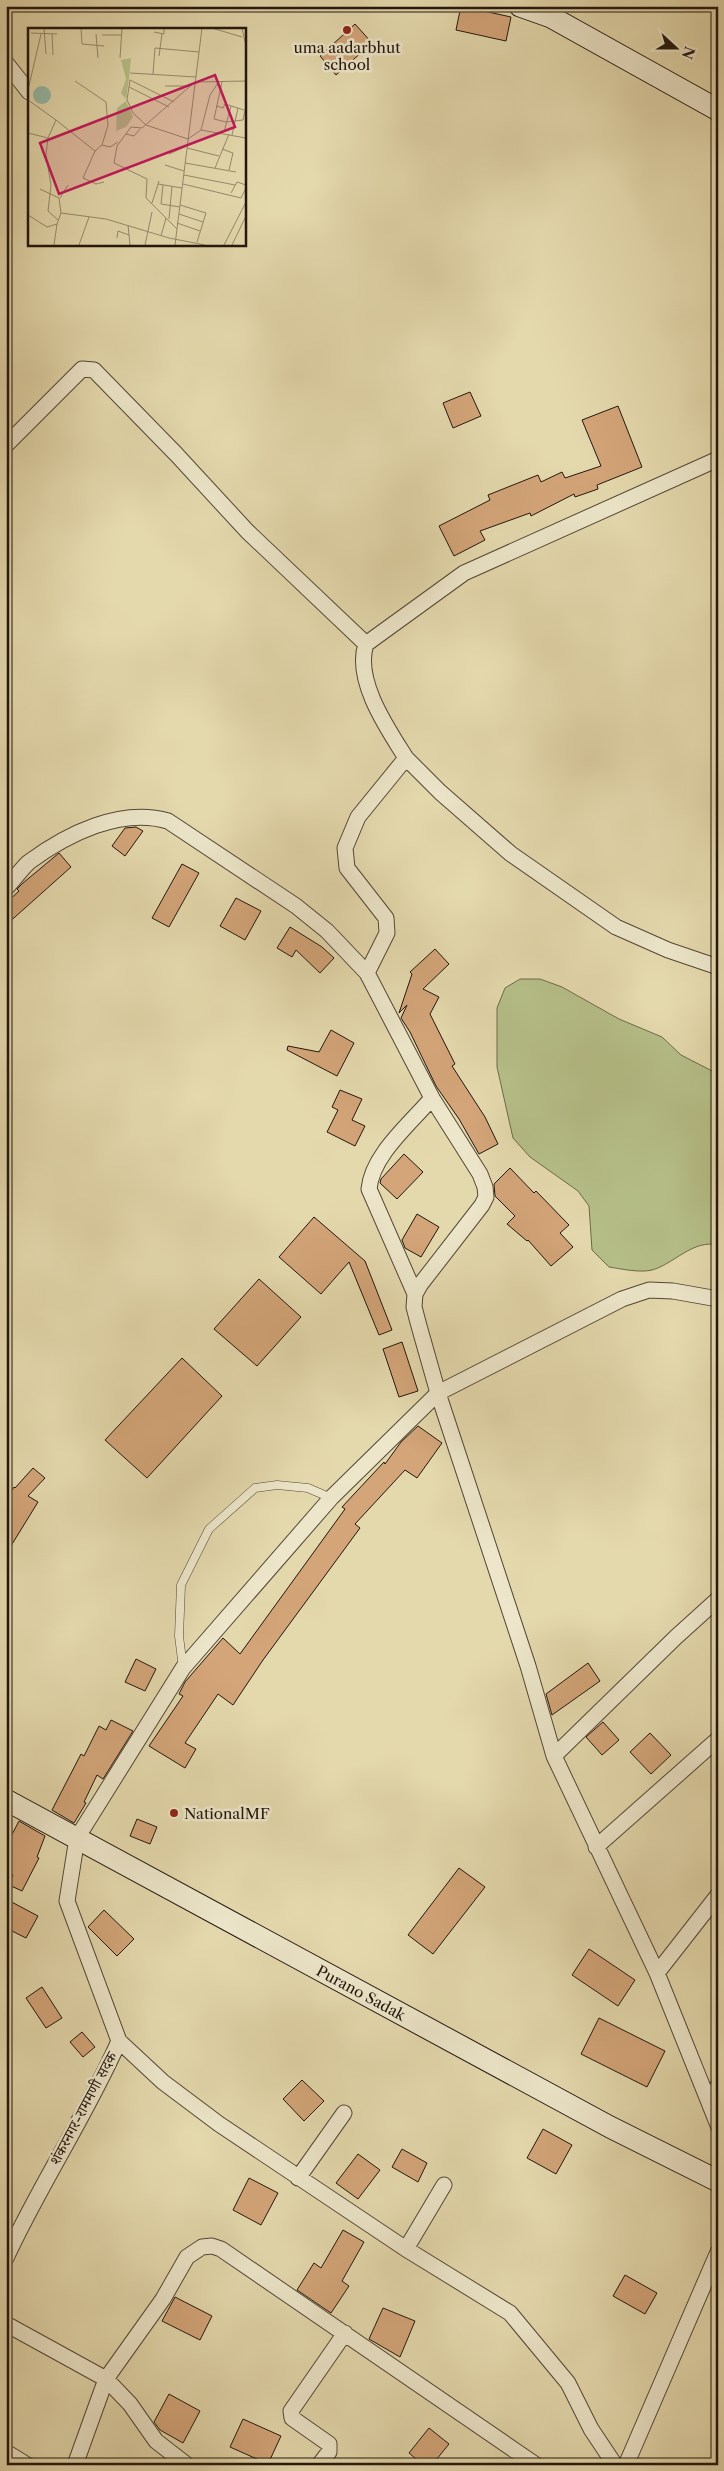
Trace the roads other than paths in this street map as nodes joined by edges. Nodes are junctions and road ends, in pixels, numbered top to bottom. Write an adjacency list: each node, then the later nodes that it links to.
1 (520, 6): 4 (main road)
2 (6, 63): 3 (street)
3 (28, 91)
4 (718, 110)
5 (6, 445): 7 (street)
6 (718, 459): 7 (street)
7 (366, 644): 8 (street)
8 (406, 758): 10 (street); 11 (street)
9 (6, 888): 11 (street)
10 (718, 967)
11 (368, 973): 12 (street)
12 (432, 1098): 13 (street); 13 (street)
13 (415, 1294): 15 (street)
14 (718, 1299): 15 (street)
15 (438, 1393): 16 (street); 20 (street)
16 (331, 1498): 18 (street); 18 (lane)
17 (718, 1599): 20 (street)
18 (183, 1668): 22 (street)
19 (718, 1739): 23 (street)
20 (554, 1756): 23 (street)
21 (6, 1800): 22 (main road, Purano Sadak)
22 (77, 1838): 26 (street, शंकरनगर-राममणी सदक); 32 (main road, Purano Sadak)
23 (596, 1846): 25 (street)
24 (718, 1895): 25 (street)
25 (657, 1973): 28 (street)
26 (119, 2041): 31 (street); 36 (street, शंकरनगर-राममणी सदक)
27 (718, 2086): 28 (street)
28 (711, 2106): 30 (street)
29 (344, 2113): 31 (street)
30 (718, 2125)
31 (298, 2178): 34 (street)
32 (718, 2181)
33 (444, 2184): 34 (street)
34 (406, 2249): 46 (street)
35 (718, 2252): 47 (street)
36 (6, 2258)
37 (6, 2324): 39 (street)
38 (346, 2333): 39 (street); 44 (street); 45 (street)
39 (106, 2378): 42 (street); 43 (street)
40 (6, 2452): 41 (street)
41 (27, 2465)
42 (75, 2465)
43 (188, 2465)
44 (319, 2465)
45 (536, 2465)
46 (615, 2465)
47 (626, 2465)

